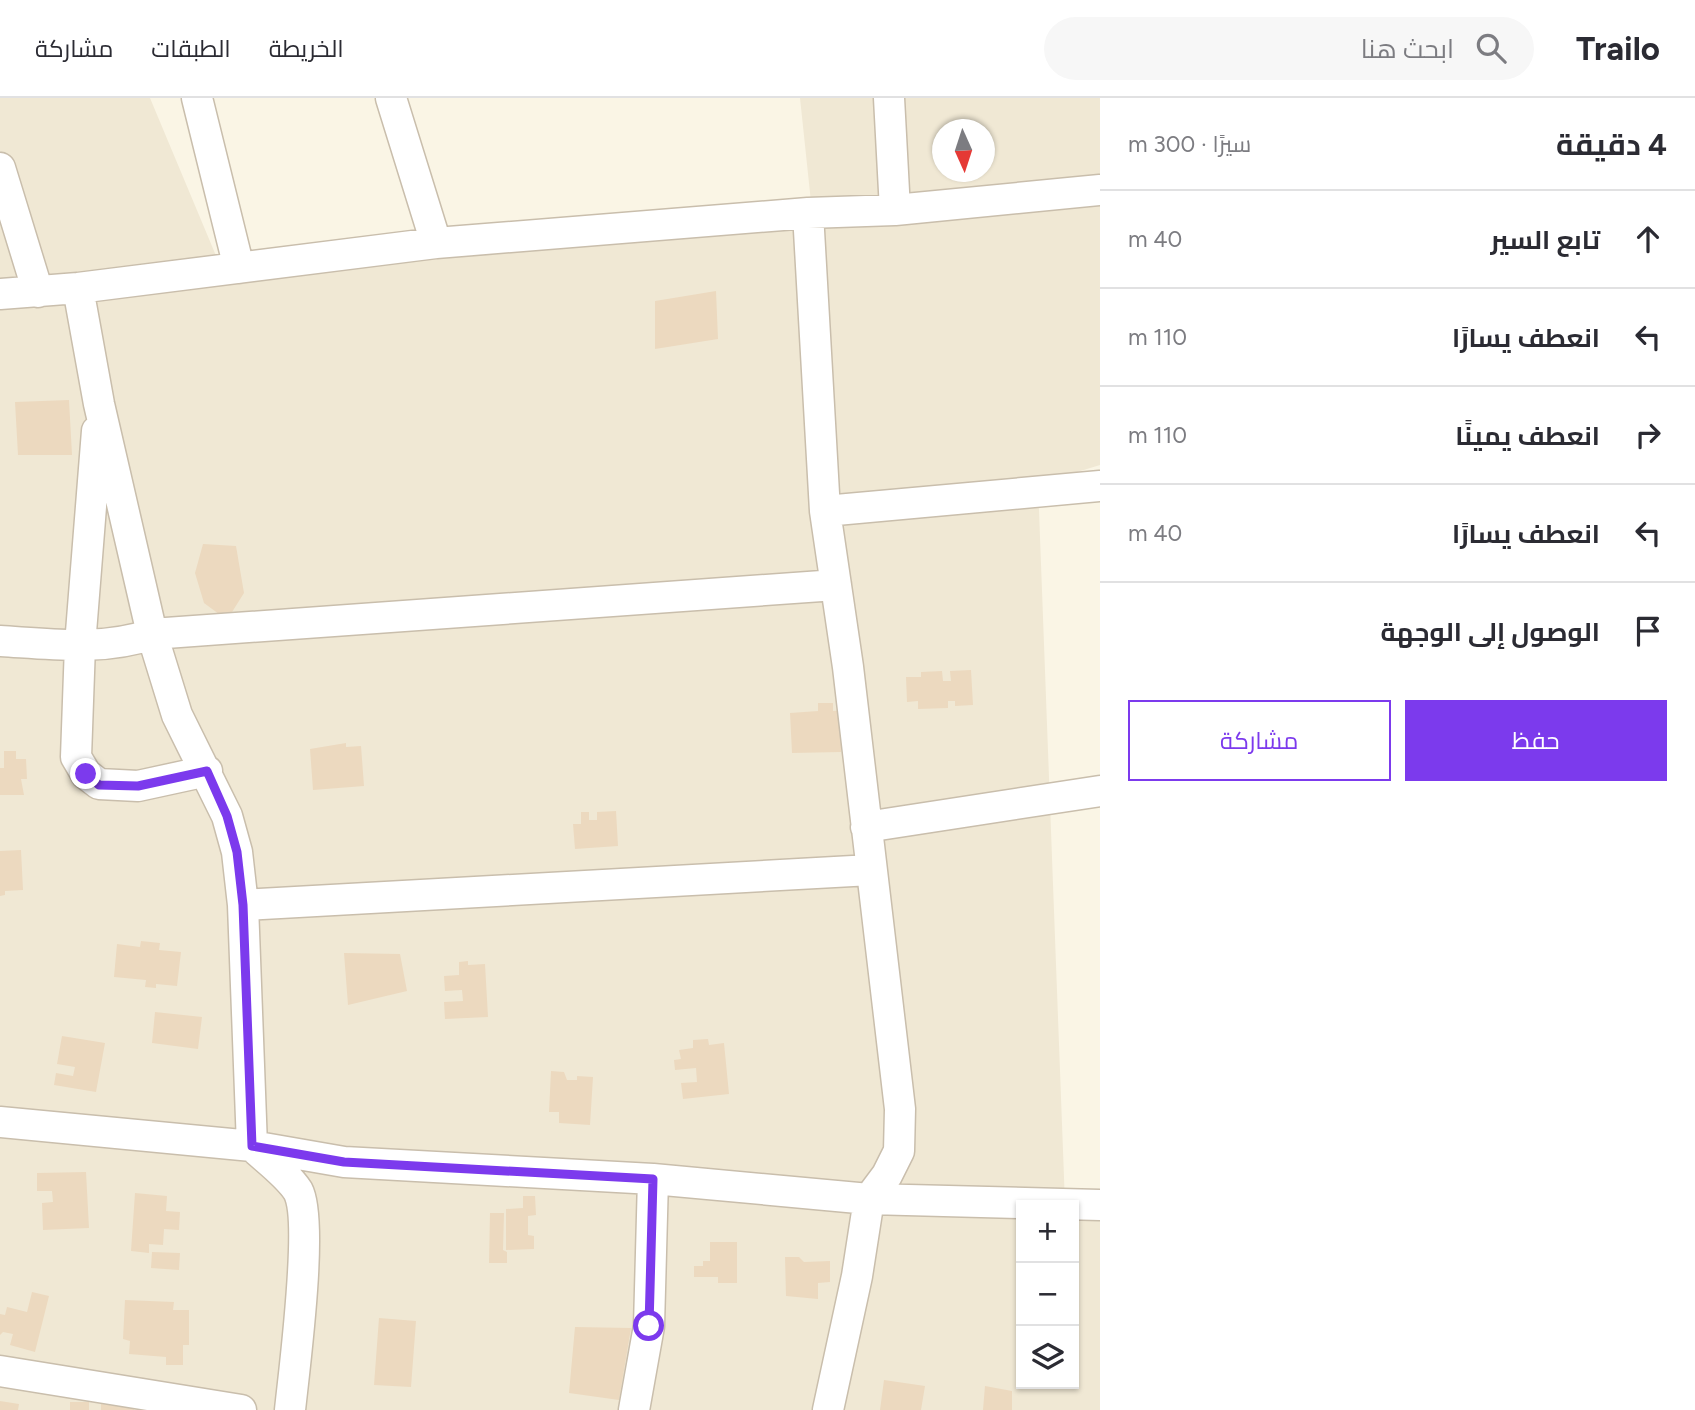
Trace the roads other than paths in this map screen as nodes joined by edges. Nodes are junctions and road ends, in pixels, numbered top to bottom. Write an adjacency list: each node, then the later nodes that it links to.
1 (197, 98): 9 (street)
2 (391, 98): 8 (street)
3 (889, 98): 6 (street)
4 (0, 168): 11 (street)
5 (1100, 190): 6 (street)
6 (895, 210): 7 (street)
7 (808, 213): 8 (street); 15 (street)
8 (436, 243): 9 (street)
9 (239, 268): 10 (street)
10 (78, 288): 11 (street); 13 (street)
11 (38, 292): 12 (street)
12 (0, 294)
13 (99, 404): 17 (street); 19 (street)
14 (1100, 486): 15 (street)
15 (825, 511): 16 (street)
16 (836, 585): 17 (street); 22 (street)
17 (152, 634): 19 (street); 20 (street)
18 (0, 641): 19 (street)
19 (80, 645): 20 (street)
20 (207, 771): 24 (street)
21 (1100, 791): 22 (street)
22 (866, 827): 23 (street)
23 (871, 870): 24 (street); 28 (street)
24 (243, 905): 26 (street)
25 (0, 1122): 26 (street)
26 (252, 1146): 27 (street); 32 (street)
27 (653, 1179): 28 (street); 33 (street)
28 (869, 1199): 29 (street); 34 (street)
29 (1100, 1205)
30 (0, 1371): 31 (street)
31 (241, 1410)
32 (290, 1410)
33 (634, 1410)
34 (828, 1410)

